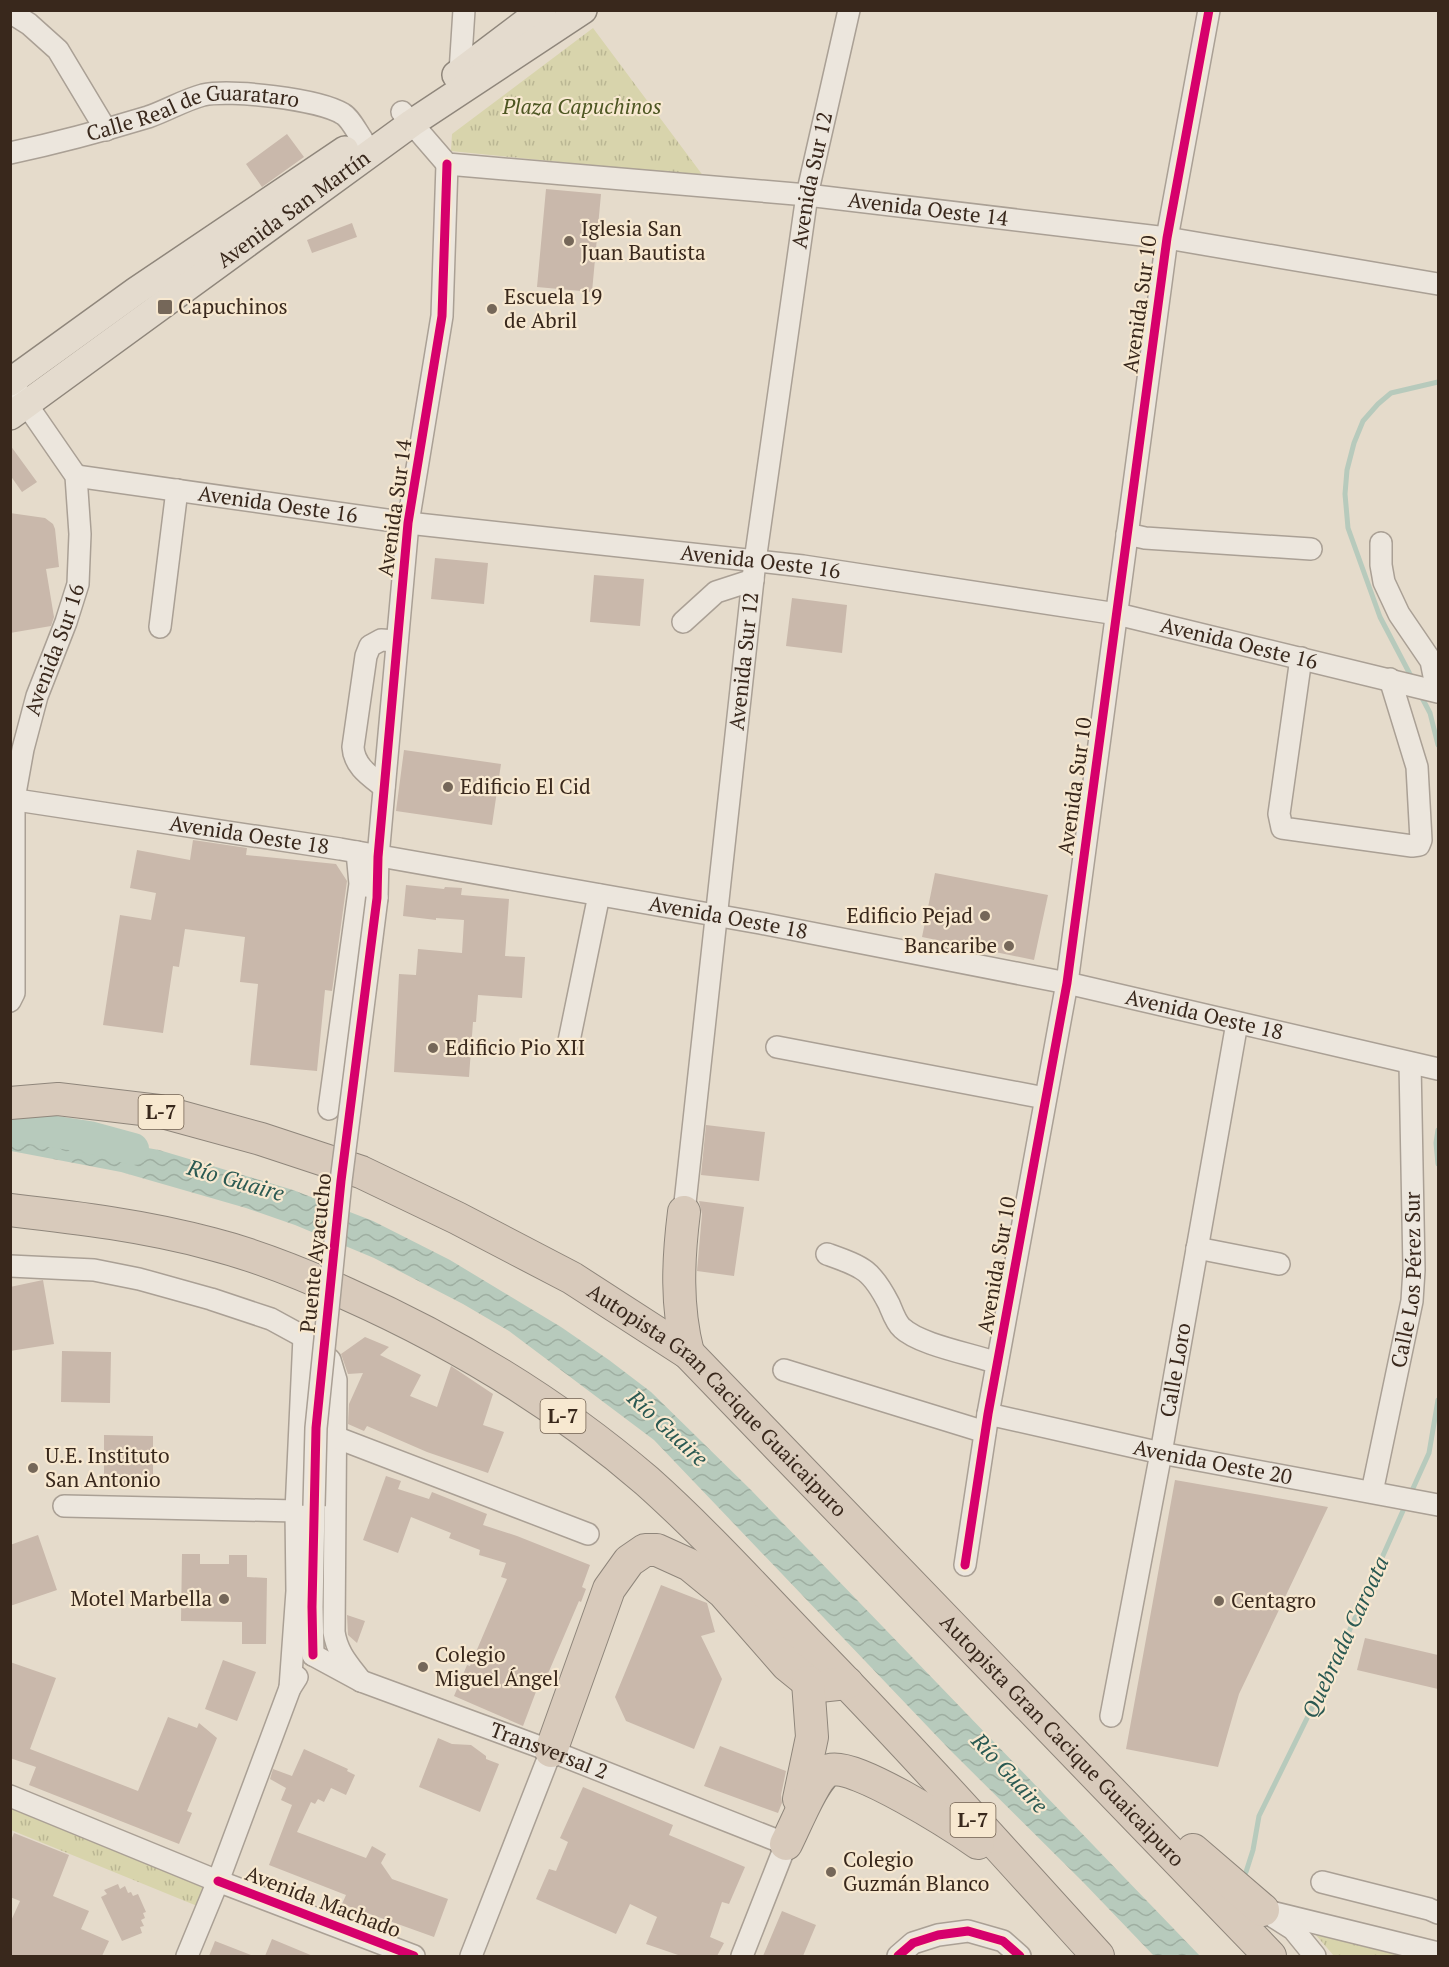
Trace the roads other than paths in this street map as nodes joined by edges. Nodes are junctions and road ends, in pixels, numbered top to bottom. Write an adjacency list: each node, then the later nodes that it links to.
1 (464, 10): 7 (street)
2 (542, 10): 7 (main road, Avenida San Martín)
3 (583, 10): 8 (main road, Avenida San Martín)
4 (849, 10): 13 (street, Avenida Sur 12)
5 (1209, 10): 14 (street, Avenida Sur 10)
6 (10, 12): 9 (street)
7 (460, 72): 8 (main road, Avenida San Martín)
8 (407, 118): 10 (main road, Avenida San Martín); 12 (street); 17 (main road, Avenida San Martín)
9 (106, 130): 10 (street, Calle Real de Guarataro); 11 (street, Calle Real de Guarataro)
10 (362, 139): 16 (main road, Avenida San Martín)
11 (10, 153)
12 (447, 164): 13 (street, Avenida Oeste 14); 20 (street, Avenida Sur 14)
13 (807, 195): 14 (street, Avenida Oeste 14); 24 (street, Avenida Sur 12)
14 (1167, 238): 15 (street, Avenida Oeste 14); 21 (street, Avenida Sur 10)
15 (1438, 284)
16 (10, 382): 17 (street)
17 (19, 410): 18 (street)
18 (76, 476): 19 (street, Avenida Oeste 16); 33 (street, Avenida Sur 16)
19 (177, 490): 20 (street, Avenida Oeste 16); 27 (street)
20 (408, 523): 24 (street, Avenida Oeste 16); 28 (street, Avenida Sur 14)
21 (1127, 534): 23 (street); 25 (street, Avenida Sur 10)
22 (1381, 543): 31 (street)
23 (1311, 549)
24 (754, 570): 25 (street, Avenida Oeste 16); 26 (street); 37 (street, Avenida Sur 12)
25 (1117, 614): 29 (street, Avenida Oeste 16); 38 (street, Avenida Sur 10)
26 (683, 622)
27 (160, 627)
28 (397, 641): 32 (street, Avenida Sur 14); 32 (street)
29 (1301, 658): 30 (street, Avenida Oeste 16); 30 (street)
30 (1392, 680): 31 (street, Avenida Oeste 16)
31 (1437, 691)
32 (384, 787): 35 (street, Avenida Sur 14)
33 (12, 799): 34 (street, Avenida Oeste 18); 39 (street, Avenida Sur 16)
34 (357, 852): 35 (street, Avenida Oeste 18); 49 (street)
35 (378, 857): 36 (street, Avenida Oeste 18); 67 (street, Puente Ayacucho, bridge)
36 (599, 895): 37 (street, Avenida Oeste 18); 41 (street)
37 (717, 915): 38 (street, Avenida Oeste 18); 51 (street, Avenida Sur 12)
38 (1067, 983): 40 (street, Avenida Oeste 18); 46 (street, Avenida Sur 10)
39 (10, 1001)
40 (1237, 1023): 43 (street, Avenida Oeste 18); 52 (street, Calle Loro)
41 (569, 1041)
42 (777, 1047): 46 (street)
43 (1410, 1063): 44 (street, Avenida Oeste 18); 64 (street, Calle Los Pérez Sur)
44 (1435, 1068)
45 (10, 1085): 47 (highway)
46 (1045, 1098): 58 (street, Avenida Sur 10)
47 (58, 1099): 48 (highway, Autopista Gran Cacique Guaicaipuro / L-7); 57 (highway, Autopista Gran Cacique Guaicaipuro / L-7)
48 (10, 1102)
49 (329, 1109)
50 (10, 1210): 73 (highway, L-7)
51 (684, 1212): 57 (highway)
52 (1197, 1248): 54 (street); 63 (street, Calle Loro)
53 (827, 1254): 58 (street)
54 (1279, 1264)
55 (10, 1266): 56 (street)
56 (304, 1337): 61 (street); 62 (street)
57 (688, 1353): 78 (highway, Autopista Gran Cacique Guaicaipuro / L-7)
58 (997, 1363): 60 (street, Avenida Sur 10)
59 (784, 1370): 60 (street, Avenida Oeste 20)
60 (986, 1423): 63 (street, Avenida Oeste 20); 69 (street, Avenida Sur 10)
61 (300, 1429): 62 (street); 67 (street)
62 (335, 1437): 68 (street); 71 (street)
63 (1161, 1453): 64 (street, Avenida Oeste 20); 75 (street, Calle Loro)
64 (1372, 1492): 65 (street, Avenida Oeste 20)
65 (1434, 1504)
66 (64, 1506): 67 (street)
67 (305, 1509): 70 (street, Puente Ayacucho); 74 (street)
68 (588, 1534)
69 (964, 1564)
70 (313, 1655): 71 (street, Transversal 2); 74 (street)
71 (361, 1681): 76 (street, Transversal 2)
72 (808, 1682): 73 (highway); 76 (highway); 79 (highway)
73 (847, 1683): 80 (highway, L-7)
74 (290, 1688): 81 (street)
75 (1111, 1716)
76 (551, 1751): 79 (street, Transversal 2); 88 (street)
77 (10, 1796): 81 (street, Avenida Machado)
78 (1117, 1796): 83 (highway); 93 (highway, Autopista Gran Cacique Guaicaipuro / L-7)
79 (786, 1844): 80 (highway); 89 (street)
80 (1018, 1868): 92 (highway, L-7)
81 (218, 1881): 86 (street); 87 (street, Avenida Machado)
82 (1322, 1882): 84 (street)
83 (1263, 1910): 85 (street); 94 (street)
84 (1438, 1913)
85 (1438, 1953)
86 (187, 1956)
87 (414, 1956)
88 (471, 1956)
89 (742, 1956)
90 (898, 1956): 91 (street)
91 (1020, 1956)
92 (1098, 1956)
93 (1270, 1956)
94 (1315, 1956)

